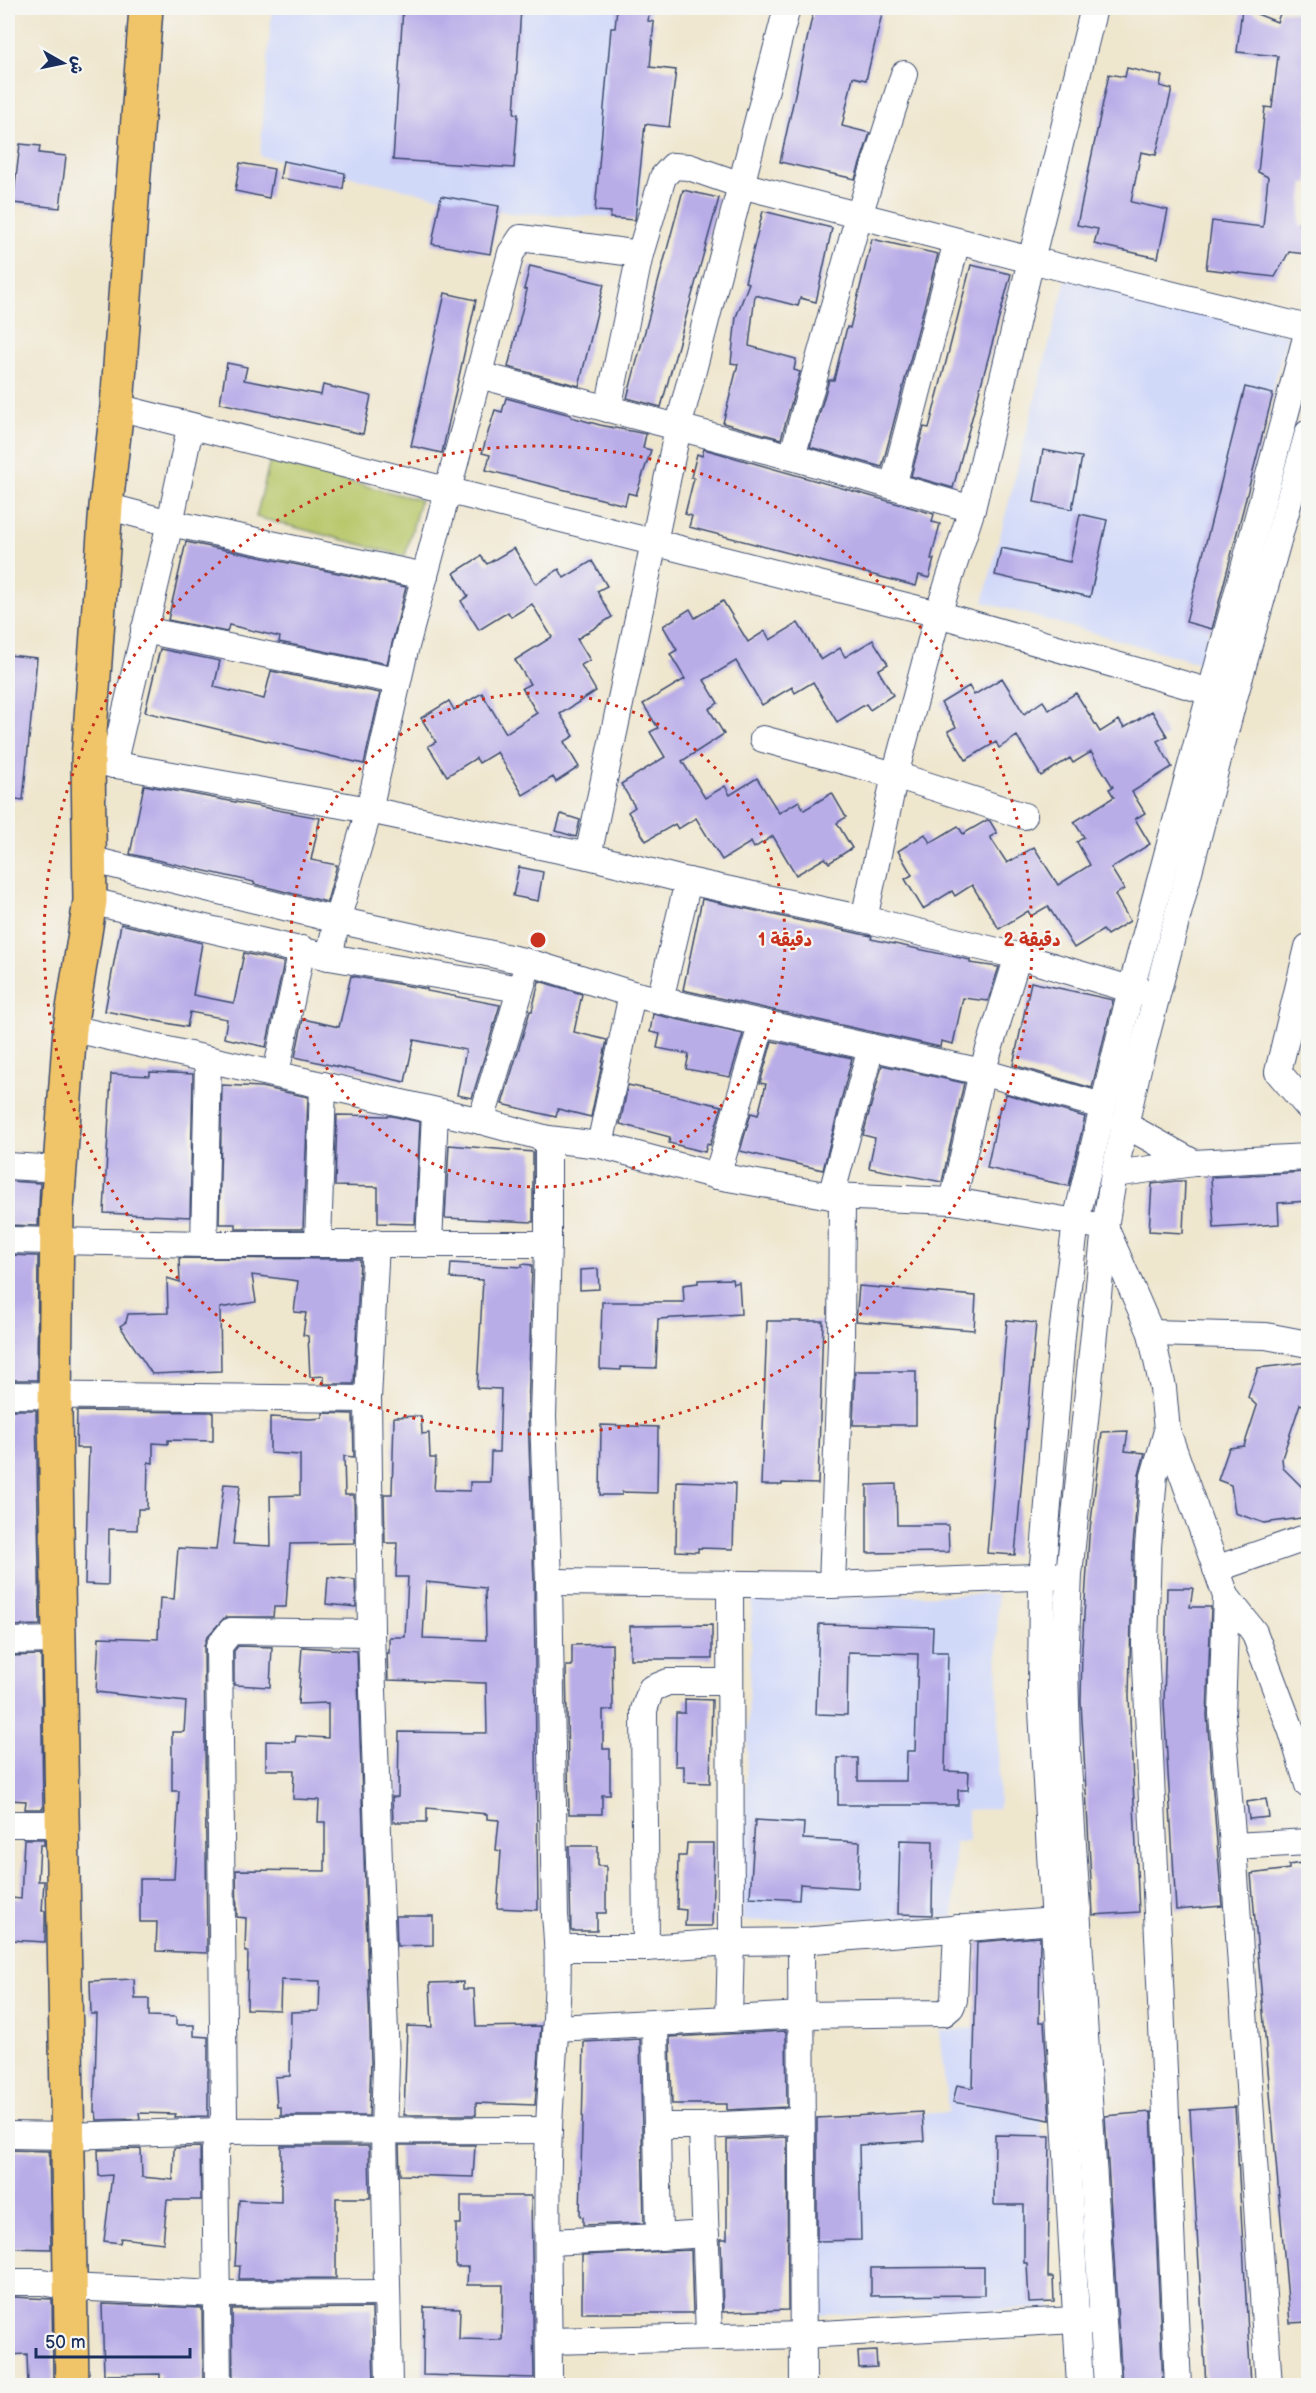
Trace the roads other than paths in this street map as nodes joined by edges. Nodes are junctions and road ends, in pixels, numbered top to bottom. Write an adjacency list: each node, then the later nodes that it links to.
1 (146, 8): 12 (main road)
2 (787, 8): 5 (street)
3 (1094, 8): 9 (street)
4 (904, 74): 6 (street)
5 (741, 185): 6 (street); 8 (street); 15 (street)
6 (860, 216): 9 (street); 17 (street)
7 (956, 245): 18 (street)
8 (640, 254): 11 (street); 13 (street)
9 (1031, 260): 10 (street); 21 (street)
10 (1308, 329): 28 (street)
11 (479, 375): 13 (street); 19 (street)
12 (117, 407): 14 (street); 20 (main road)
13 (608, 409): 15 (street)
14 (190, 428): 19 (street); 22 (street)
15 (678, 428): 17 (street); 23 (street)
16 (1308, 433): 28 (street)
17 (792, 457): 18 (street)
18 (893, 486): 21 (street)
19 (447, 491): 23 (street); 24 (street)
20 (106, 506): 22 (street); 30 (main road)
21 (972, 509): 25 (street)
22 (170, 523): 24 (street); 26 (street)
23 (654, 542): 25 (street); 34 (street)
24 (425, 576): 27 (street)
25 (938, 614): 28 (street); 31 (street)
26 (144, 630): 27 (street); 30 (street)
27 (398, 681): 32 (street)
28 (1223, 695): 46 (street); 48 (street)
29 (763, 739): 31 (street)
30 (100, 762): 32 (street); 35 (main road)
31 (895, 775): 33 (street); 38 (street)
32 (369, 810): 34 (street); 39 (street)
33 (1024, 816)
34 (588, 856): 36 (street)
35 (89, 859): 37 (main road); 39 (street)
36 (688, 881): 38 (street); 49 (street)
37 (90, 901): 41 (street); 51 (main road)
38 (864, 919): 42 (street)
39 (337, 920): 43 (street); 44 (street)
40 (1308, 947): 55 (street)
41 (302, 949): 43 (street); 56 (street)
42 (1018, 956): 46 (street); 54 (street)
43 (329, 957): 45 (street)
44 (528, 962): 45 (street); 47 (street)
45 (520, 989): 62 (street)
46 (1131, 989): 48 (street); 59 (street)
47 (632, 994): 49 (street); 65 (street)
48 (1156, 997): 63 (street)
49 (660, 1000): 50 (street)
50 (762, 1023): 52 (street); 71 (street)
51 (69, 1028): 53 (street); 69 (main road)
52 (872, 1047): 54 (street); 72 (street)
53 (208, 1060): 56 (street); 81 (street)
54 (982, 1072): 59 (street); 73 (street)
55 (1278, 1072): 57 (street); 60 (street)
56 (276, 1073): 58 (street)
57 (1308, 1082)
58 (323, 1085): 61 (street); 78 (street)
59 (1102, 1106): 74 (street)
60 (1308, 1107)
61 (435, 1112): 62 (street); 80 (street)
62 (482, 1121): 64 (street)
63 (1124, 1124): 67 (street); 70 (street)
64 (548, 1139): 65 (street); 82 (street)
65 (600, 1145): 71 (street)
66 (1308, 1157): 67 (street)
67 (1194, 1163): 70 (street)
68 (8, 1166): 69 (street)
69 (60, 1169): 77 (main road)
70 (1114, 1174): 75 (street)
71 (717, 1176): 72 (street)
72 (836, 1196): 73 (street); 95 (street)
73 (953, 1201): 74 (street)
74 (1076, 1221): 75 (street); 92 (street)
75 (1105, 1227): 83 (street); 91 (street)
76 (8, 1240): 77 (street)
77 (57, 1241): 81 (street); 86 (main road)
78 (318, 1243): 79 (street); 81 (street)
79 (376, 1243): 80 (street); 87 (street)
80 (429, 1243): 82 (street)
81 (204, 1244)
82 (548, 1244): 93 (street)
83 (1151, 1333): 84 (street); 88 (street)
84 (1308, 1344)
85 (8, 1395): 86 (street)
86 (55, 1396): 87 (street); 98 (main road)
87 (368, 1400): 97 (street)
88 (1167, 1431): 90 (street); 143 (street)
89 (1308, 1537): 90 (street)
90 (1216, 1569): 96 (street)
91 (1070, 1575): 92 (street); 106 (street)
92 (1042, 1577): 95 (street); 106 (street)
93 (549, 1582): 94 (street); 111 (street)
94 (730, 1584): 95 (street); 100 (street)
95 (832, 1585)
96 (1226, 1596): 101 (street); 105 (street)
97 (371, 1633): 120 (street); 121 (street)
98 (58, 1640): 99 (street); 103 (main road)
99 (8, 1641)
100 (729, 1682): 109 (street); 110 (street)
101 (1308, 1785)
102 (8, 1824): 103 (street)
103 (61, 1824): 123 (main road)
104 (1308, 1842): 105 (street)
105 (1233, 1846): 144 (street)
106 (1066, 1919): 107 (street); 131 (street); 132 (street)
107 (957, 1928): 108 (street); 112 (street)
108 (801, 1941): 109 (street); 112 (street)
109 (731, 1942): 110 (street); 113 (street)
110 (646, 1947): 111 (street)
111 (559, 1948): 115 (street)
112 (803, 2015): 113 (street); 116 (street)
113 (729, 2019): 114 (street)
114 (655, 2024): 115 (street); 117 (street)
115 (556, 2028): 119 (street)
116 (801, 2121): 118 (street); 133 (street)
117 (657, 2126): 118 (street); 125 (street)
118 (702, 2126): 124 (street)
119 (549, 2130): 121 (street); 126 (street)
120 (220, 2131): 121 (street); 123 (street); 130 (street)
121 (384, 2131): 129 (street)
122 (8, 2135): 123 (street)
123 (66, 2136): 128 (main road)
124 (706, 2234): 125 (street); 134 (street)
125 (659, 2237): 126 (street)
126 (548, 2242): 135 (street)
127 (8, 2282): 128 (street)
128 (69, 2287): 130 (street); 136 (main road)
129 (386, 2293): 130 (street); 138 (street)
130 (217, 2294): 137 (street)
131 (1075, 2320): 132 (street); 133 (street); 141 (street)
132 (1103, 2323): 142 (street)
133 (803, 2335): 134 (street); 140 (street)
134 (709, 2337): 135 (street)
135 (549, 2341): 139 (street)
136 (72, 2385)
137 (218, 2385)
138 (389, 2385)
139 (549, 2385)
140 (803, 2385)
141 (1080, 2385)
142 (1107, 2385)
143 (1178, 2385)
144 (1269, 2385)

